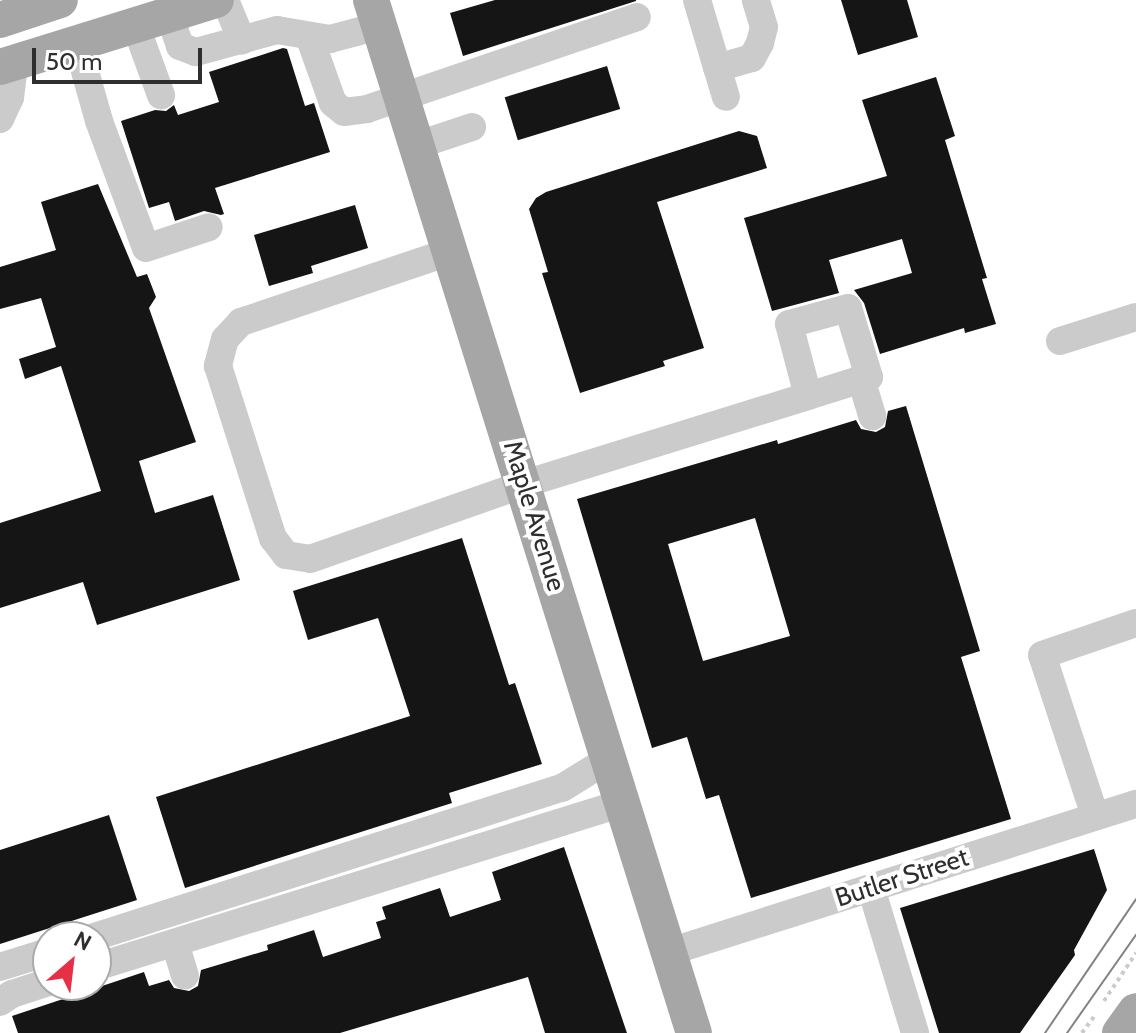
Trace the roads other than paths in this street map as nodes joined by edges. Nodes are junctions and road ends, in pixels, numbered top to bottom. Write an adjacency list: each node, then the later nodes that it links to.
1 (60, 0): 10 (main road)
2 (81, 0): 14 (main road)
3 (216, 0): 8 (main road)
4 (225, 0): 13 (street)
5 (697, 0): 16 (street)
6 (756, 0): 16 (street)
7 (375, 13): 12 (street); 18 (main road, Maple Avenue)
8 (169, 14): 11 (main road); 13 (street)
9 (637, 17): 18 (street)
10 (0, 20)
11 (135, 24): 14 (main road); 17 (street)
12 (309, 36): 13 (street); 18 (street)
13 (242, 41)
14 (77, 43): 15 (main road); 23 (street)
15 (7, 65): 20 (street)
16 (717, 68): 19 (street)
17 (161, 95)
18 (402, 95): 22 (main road, Maple Avenue)
19 (726, 97)
20 (0, 119)
21 (472, 127): 22 (street)
22 (418, 145): 24 (main road, Maple Avenue)
23 (209, 227)
24 (452, 251): 30 (main road, Maple Avenue); 30 (street)
25 (1136, 317): 26 (street)
26 (1060, 341)
27 (861, 379): 28 (street); 28 (street); 29 (street)
28 (808, 396): 30 (street)
29 (872, 416)
30 (524, 484): 32 (main road, Maple Avenue)
31 (1136, 623): 35 (street)
32 (609, 759): 33 (main road, Maple Avenue); 37 (street)
33 (623, 803): 38 (street); 39 (main road, Maple Avenue)
34 (1136, 804): 35 (street, Butler Street)
35 (1095, 816): 36 (street, Butler Street)
36 (871, 888): 39 (street, Butler Street); 48 (street)
37 (112, 931)
38 (175, 943): 41 (street); 43 (street)
39 (669, 952): 47 (main road, Maple Avenue)
40 (32, 957): 42 (street)
41 (112, 962)
42 (0, 967)
43 (185, 975)
44 (32, 987): 45 (street)
45 (0, 1002)
46 (1136, 1011): 49 (main road)
47 (694, 1033)
48 (915, 1033)
49 (1120, 1033)

